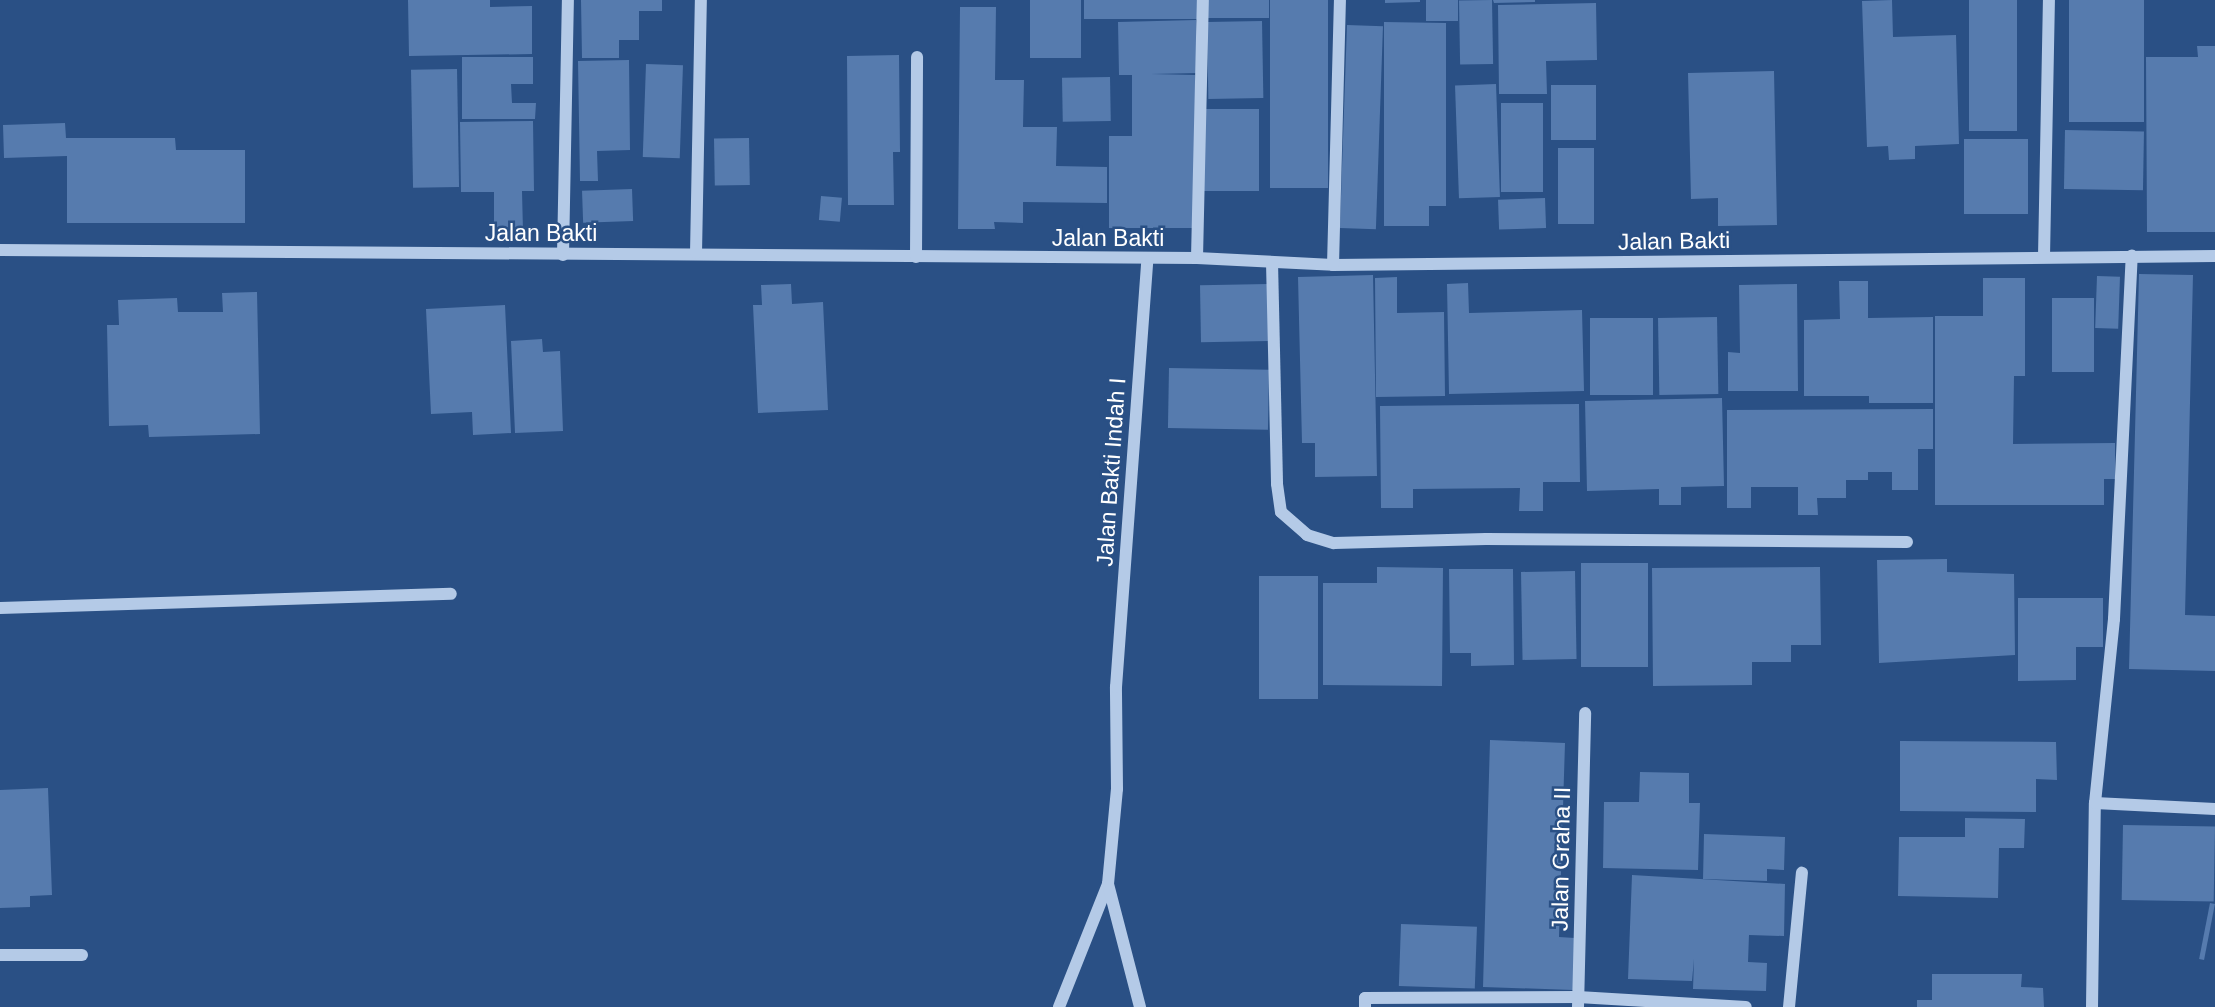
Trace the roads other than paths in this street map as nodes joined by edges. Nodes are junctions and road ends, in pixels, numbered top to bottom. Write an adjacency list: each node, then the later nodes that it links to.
1 (568, 0): 9 (street)
2 (702, 0): 8 (street)
3 (1203, 0): 14 (street)
4 (1340, 0): 17 (street)
5 (2049, 0): 13 (street)
6 (917, 57): 12 (street)
7 (0, 250): 9 (street, Jalan Bakti)
8 (696, 253): 9 (street, Jalan Bakti); 12 (street, Jalan Bakti)
9 (563, 255)
10 (2132, 255): 11 (street, Jalan Bakti); 13 (street, Jalan Bakti); 22 (street)
11 (2215, 256)
12 (916, 257): 15 (street, Jalan Bakti)
13 (2044, 257): 17 (street, Jalan Bakti)
14 (1197, 258): 15 (street, Jalan Bakti); 16 (street, Jalan Bakti)
15 (1147, 261): 25 (street, Jalan Bakti Indah I)
16 (1272, 262): 17 (street, Jalan Bakti); 18 (street)
17 (1333, 265)
18 (1907, 542)
19 (451, 594): 20 (street)
20 (0, 608)
21 (1585, 713): 28 (street, Jalan Graha II)
22 (2095, 803): 23 (street); 34 (street)
23 (2215, 809)
24 (1802, 873): 33 (street)
25 (1108, 884): 30 (street); 31 (street)
26 (0, 954): 27 (street)
27 (82, 955)
28 (1578, 1002): 29 (street); 32 (street)
29 (1365, 1003)
30 (1059, 1007)
31 (1140, 1007)
32 (1746, 1007)
33 (1790, 1007)
34 (2092, 1007)

